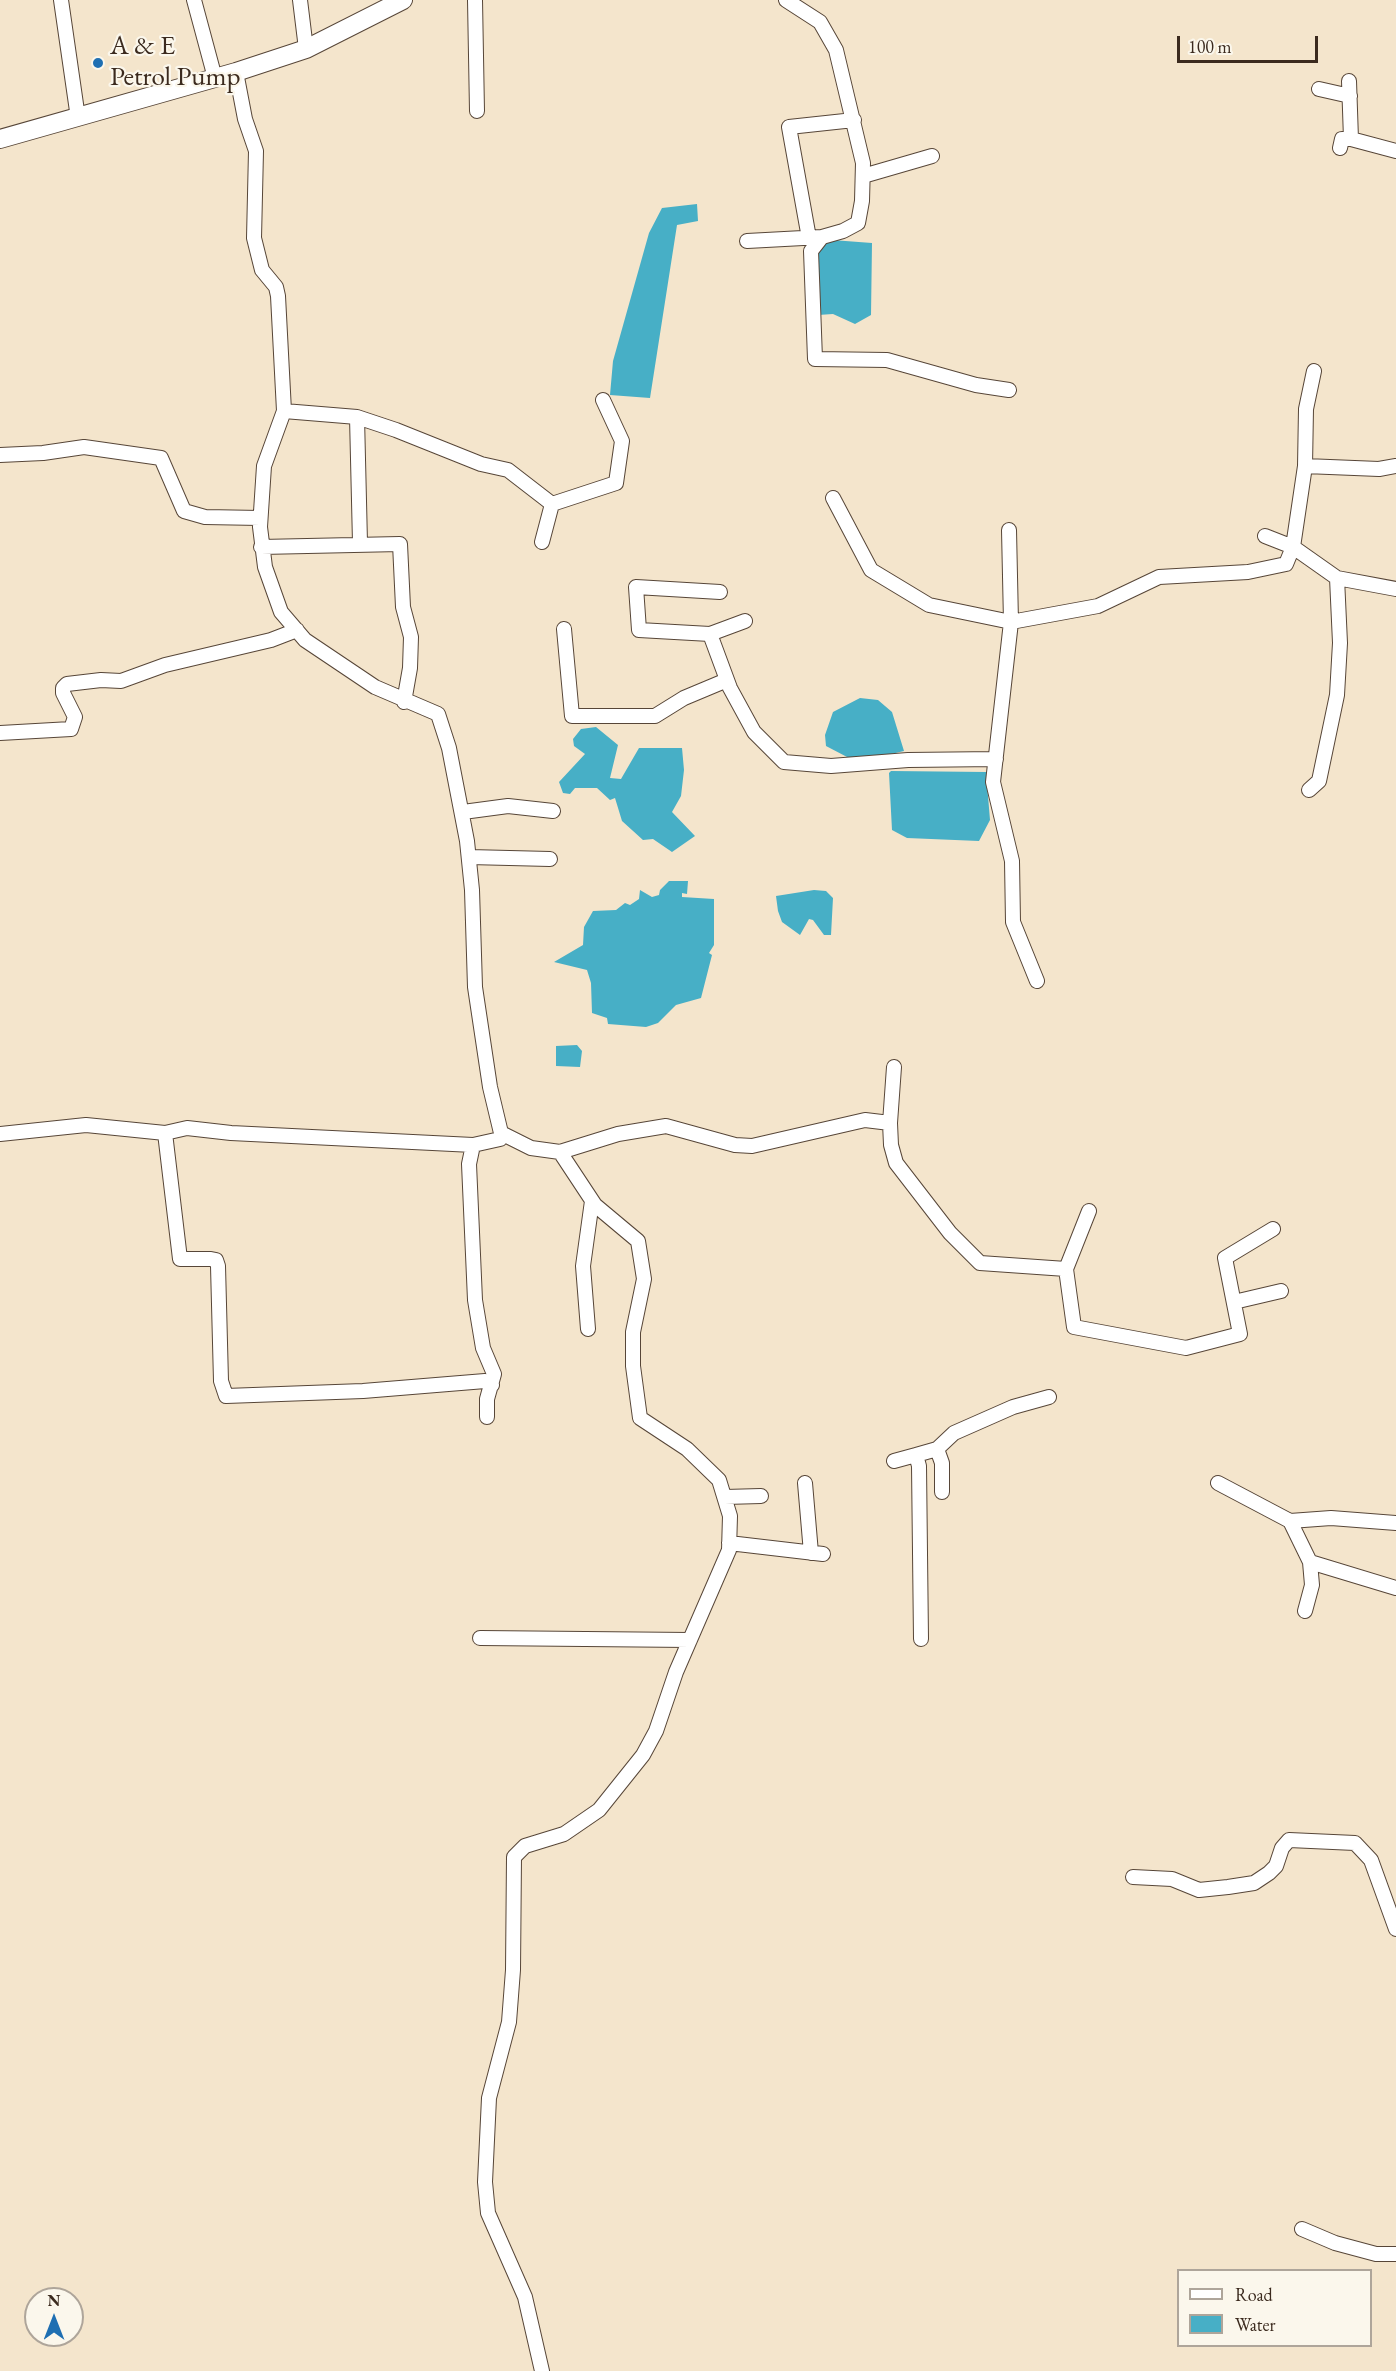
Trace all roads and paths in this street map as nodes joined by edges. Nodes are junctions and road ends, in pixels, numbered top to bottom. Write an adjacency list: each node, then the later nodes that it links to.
1 (62, 0): 14 (street)
2 (194, 0): 9 (street)
3 (300, 0): 7 (street)
4 (403, 0): 7 (highway)
5 (476, 0): 13 (street)
6 (786, 0): 15 (street)
7 (306, 49): 8 (highway)
8 (236, 72): 9 (highway); 25 (street)
9 (214, 78): 14 (highway)
10 (1349, 81): 12 (street)
11 (1319, 89): 12 (street)
12 (1350, 96): 17 (street)
13 (477, 111)
14 (78, 118): 16 (highway)
15 (854, 120): 19 (street); 20 (street)
16 (0, 139)
17 (1396, 151)
18 (932, 156): 19 (street)
19 (863, 176): 20 (street)
20 (816, 238): 21 (street); 23 (street)
21 (747, 242)
22 (1314, 371): 28 (street)
23 (1009, 390)
24 (603, 400): 31 (street)
25 (284, 411): 26 (street); 32 (street)
26 (357, 417): 31 (street); 36 (street)
27 (0, 455): 32 (street)
28 (1305, 466): 29 (street); 38 (street)
29 (1396, 466)
30 (833, 498): 43 (street)
31 (552, 504): 35 (street)
32 (260, 519): 37 (street)
33 (1009, 530): 43 (street)
34 (1265, 536): 38 (street)
35 (542, 542)
36 (360, 543): 37 (street); 48 (street)
37 (261, 547): 45 (street)
38 (1293, 547): 39 (street); 43 (street)
39 (1337, 578): 40 (street); 51 (street)
40 (1396, 589)
41 (720, 592): 46 (street)
42 (745, 621): 46 (street)
43 (1011, 622): 50 (street)
44 (564, 629): 47 (street)
45 (297, 630): 48 (street); 49 (street)
46 (710, 634): 47 (street)
47 (727, 680): 50 (street)
48 (404, 702): 53 (street)
49 (0, 733)
50 (996, 759): 56 (street)
51 (1309, 790)
52 (553, 811): 53 (street)
53 (462, 812): 54 (street)
54 (469, 857): 55 (street); 60 (street)
55 (550, 859)
56 (1037, 981)
57 (894, 1067): 58 (street)
58 (890, 1123): 63 (street); 67 (street)
59 (165, 1133): 61 (street); 62 (street); 71 (street)
60 (501, 1133): 62 (street); 63 (street)
61 (0, 1134)
62 (473, 1145): 71 (street)
63 (560, 1152): 64 (street)
64 (592, 1201): 70 (street); 81 (street)
65 (1089, 1211): 67 (street)
66 (1273, 1229): 69 (street)
67 (1066, 1269): 69 (street)
68 (1281, 1291): 69 (street)
69 (1234, 1302)
70 (588, 1329)
71 (492, 1385): 73 (street)
72 (1049, 1397): 74 (street)
73 (487, 1417)
74 (937, 1449): 75 (street); 79 (street)
75 (916, 1455): 76 (street); 89 (street)
76 (894, 1461)
77 (805, 1483): 84 (street)
78 (1218, 1483): 82 (street)
79 (942, 1492)
80 (761, 1496): 81 (street)
81 (725, 1497): 84 (street)
82 (1290, 1521): 83 (street); 85 (street)
83 (1396, 1523)
84 (729, 1543): 90 (street)
85 (1310, 1562): 86 (street); 87 (street)
86 (1396, 1588)
87 (1305, 1611)
88 (480, 1638): 90 (street)
89 (921, 1639)
90 (690, 1640): 95 (street)
91 (1133, 1877): 92 (street)
92 (1396, 1929)
93 (1302, 2229): 94 (street)
94 (1396, 2254)
95 (542, 2371)

